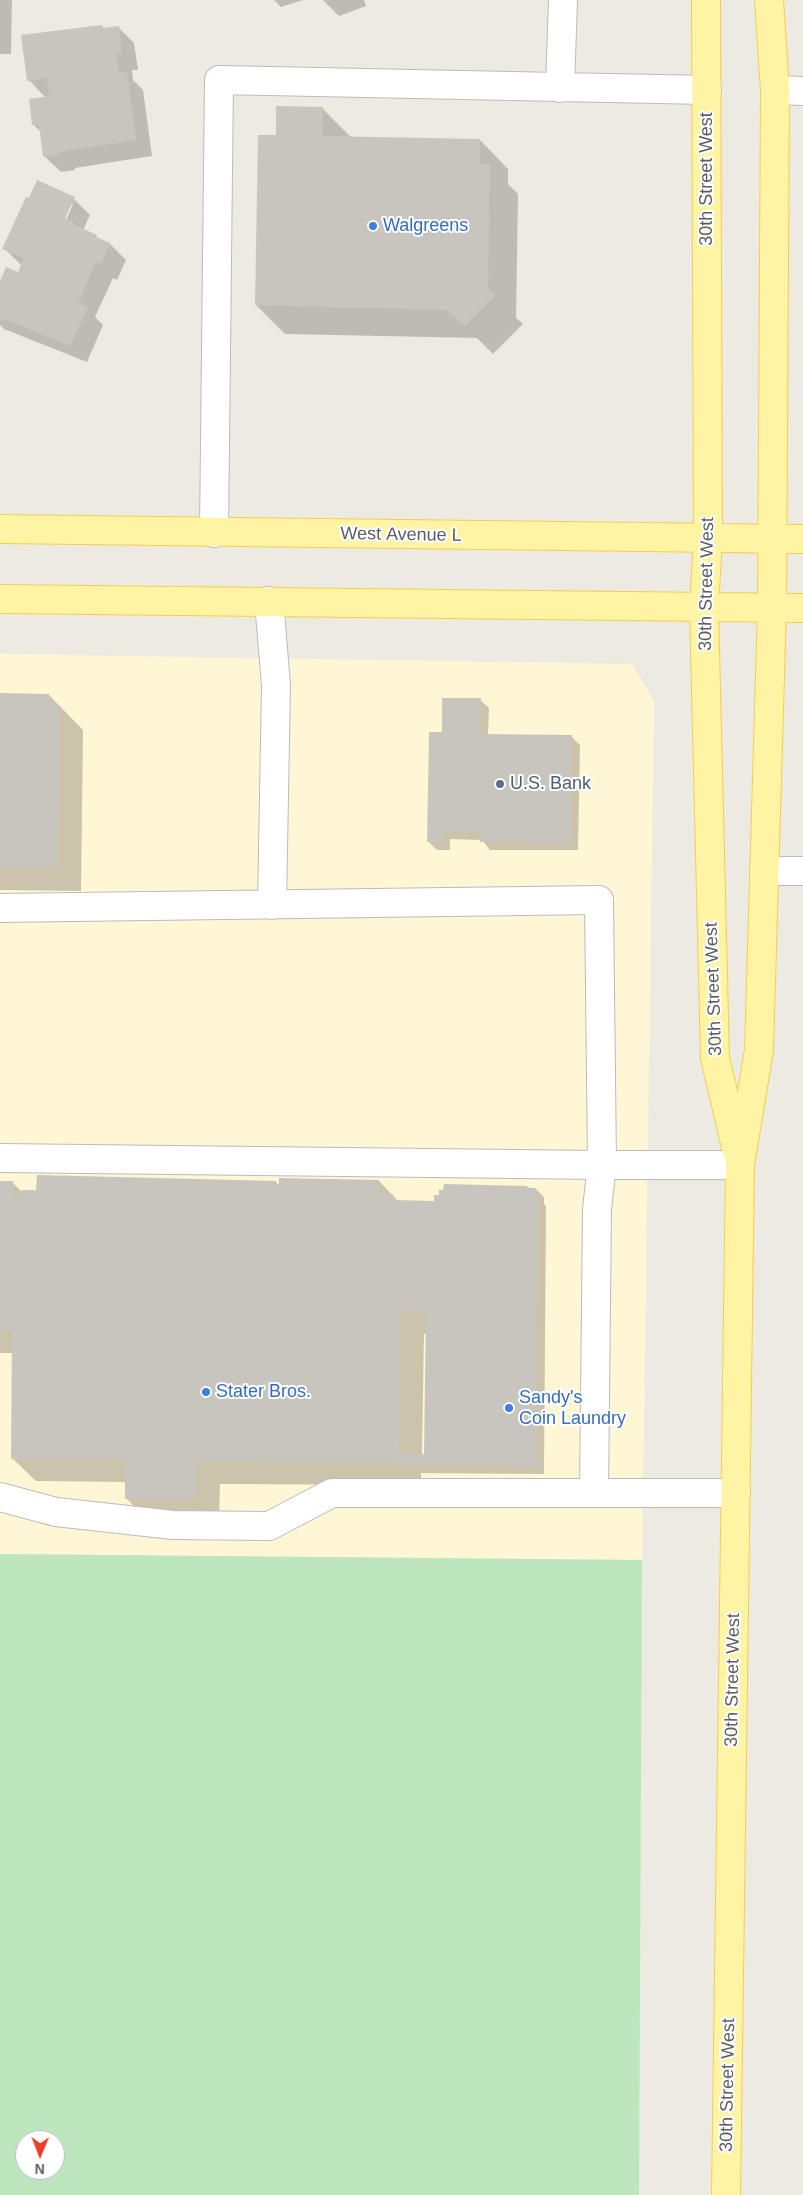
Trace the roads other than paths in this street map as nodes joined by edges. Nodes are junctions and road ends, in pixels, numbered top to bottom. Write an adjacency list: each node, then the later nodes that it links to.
1 (563, 0): 4 (lane)
2 (706, 0): 5 (main road, 30th Street West)
3 (770, 0): 6 (main road, 30th Street West)
4 (560, 88): 5 (lane); 9 (lane)
5 (707, 90): 10 (main road, 30th Street West)
6 (775, 90): 7 (lane); 11 (main road, 30th Street West)
7 (803, 91)
8 (0, 529): 9 (main road, West Avenue L)
9 (214, 532): 10 (main road, West Avenue L)
10 (708, 538): 11 (main road, West Avenue L); 15 (main road, 30th Street West)
11 (772, 539): 12 (main road, West Avenue L); 16 (main road, 30th Street West)
12 (803, 540)
13 (0, 599): 14 (main road)
14 (268, 601): 15 (main road); 20 (lane)
15 (704, 608): 16 (main road); 24 (main road, 30th Street West)
16 (772, 608): 17 (main road); 18 (main road, 30th Street West)
17 (803, 608)
18 (764, 871): 19 (lane); 24 (main road, 30th Street West)
19 (803, 871)
20 (272, 905): 21 (lane); 23 (lane)
21 (0, 908)
22 (0, 1158): 23 (lane)
23 (602, 1165): 24 (lane); 25 (lane)
24 (740, 1165): 26 (main road, 30th Street West)
25 (594, 1493): 26 (lane); 27 (lane)
26 (736, 1493): 28 (main road, 30th Street West)
27 (0, 1497)
28 (726, 2195)

